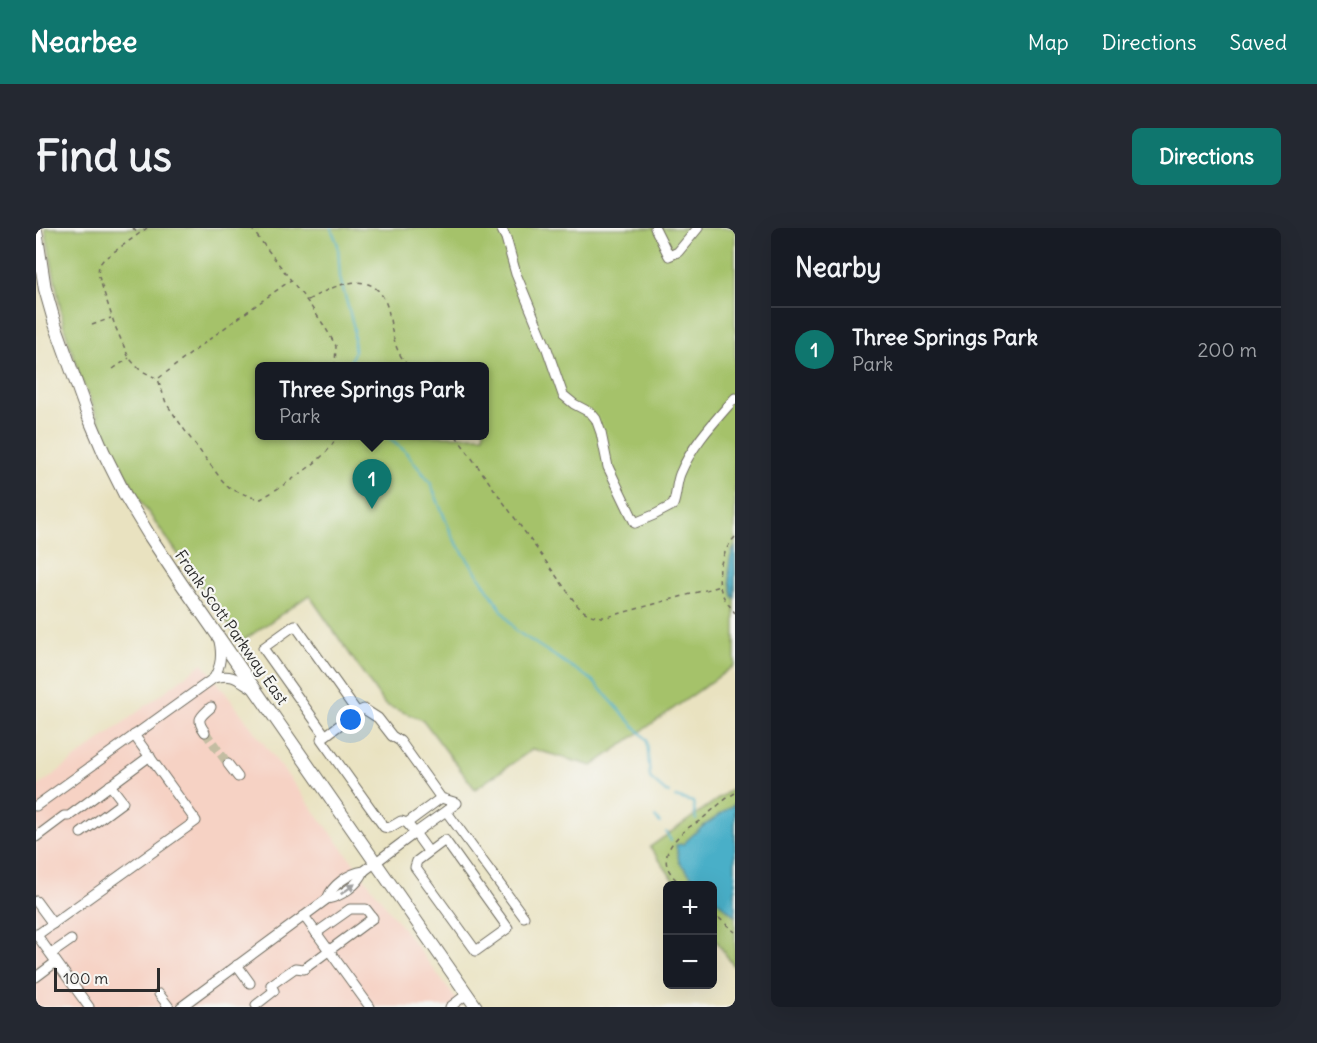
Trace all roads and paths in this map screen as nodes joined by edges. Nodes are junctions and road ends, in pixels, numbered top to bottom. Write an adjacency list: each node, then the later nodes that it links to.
1 (134, 228): 8 (path)
2 (147, 228): 8 (path)
3 (251, 228): 9 (path)
4 (501, 228): 18 (lane)
5 (655, 228): 6 (lane)
6 (698, 228)
7 (36, 231): 24 (main road, Frank Scott Parkway East)
8 (138, 234): 11 (path)
9 (291, 280): 10 (path); 17 (path)
10 (308, 301): 14 (path); 15 (path)
11 (112, 318): 12 (path); 13 (path)
12 (92, 325)
13 (129, 358): 16 (path); 17 (path)
14 (335, 362)
15 (405, 362)
16 (113, 369)
17 (158, 379): 19 (path)
18 (735, 398)
19 (336, 440)
20 (460, 440): 22 (path)
21 (735, 537): 22 (path)
22 (720, 586): 23 (path)
23 (735, 613)
24 (218, 636): 25 (lane); 26 (main road, Frank Scott Parkway East)
25 (214, 678): 26 (lane); 30 (lane)
26 (256, 691): 45 (main road, Frank Scott Parkway East)
27 (211, 707): 29 (lane)
28 (357, 712): 31 (lane); 31 (lane); 37 (lane)
29 (205, 732)
30 (134, 735): 32 (lane); 38 (lane)
31 (325, 735): 40 (lane)
32 (150, 756): 35 (lane); 51 (lane)
33 (228, 764): 34 (lane)
34 (238, 777)
35 (110, 785): 41 (lane); 43 (lane)
36 (735, 793): 46 (path)
37 (441, 798): 39 (lane); 40 (lane)
38 (36, 806)
39 (446, 811): 42 (lane); 50 (lane)
40 (407, 823): 42 (lane)
41 (81, 833)
42 (415, 833): 44 (lane); 45 (lane)
43 (36, 837)
44 (428, 851): 44 (lane)
45 (375, 863): 48 (lane); 62 (main road, Frank Scott Parkway East)
46 (679, 881)
47 (36, 901): 51 (lane)
48 (304, 916): 53 (lane); 58 (lane)
49 (717, 916): 52 (path)
50 (524, 917)
51 (53, 924): 54 (lane)
52 (735, 932)
53 (316, 933): 56 (lane); 56 (lane)
54 (38, 940): 57 (lane)
55 (70, 940): 57 (lane)
56 (329, 951): 63 (lane); 67 (lane)
57 (53, 958): 59 (lane); 64 (lane)
58 (237, 965): 60 (lane); 66 (lane)
59 (36, 977)
60 (249, 982)
61 (159, 994): 65 (lane)
62 (467, 994): 68 (lane); 69 (main road, Frank Scott Parkway East)
63 (256, 1005)
64 (89, 1007)
65 (169, 1007)
66 (181, 1007)
67 (370, 1007)
68 (450, 1007)
69 (476, 1007)

